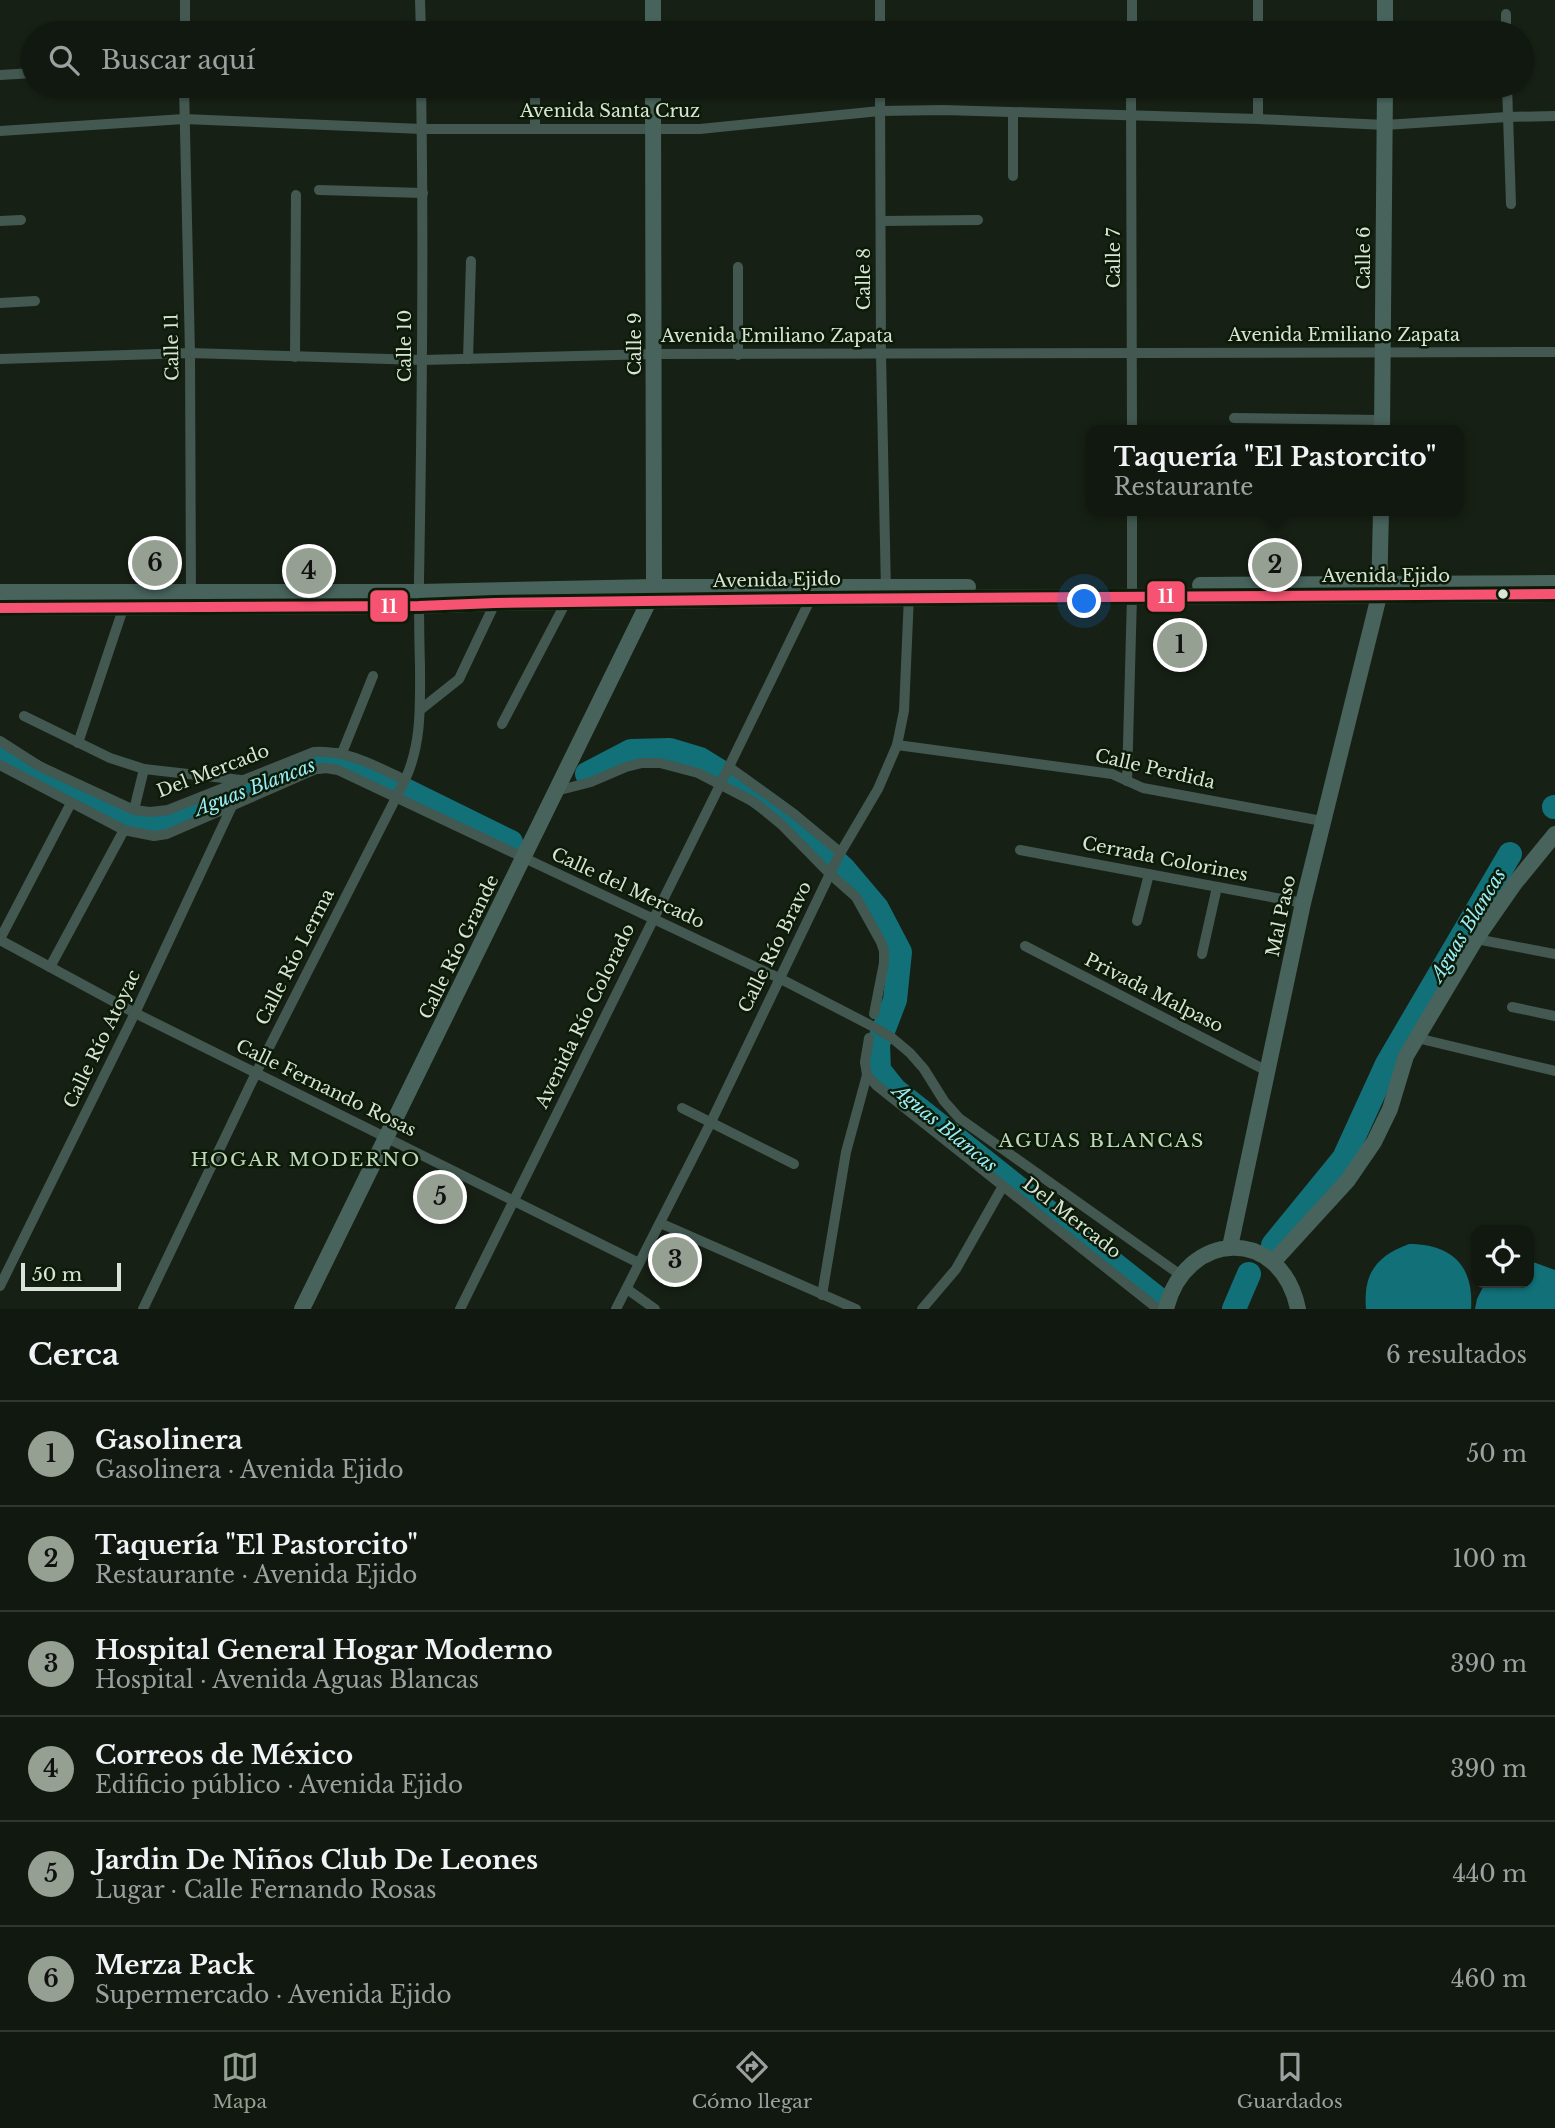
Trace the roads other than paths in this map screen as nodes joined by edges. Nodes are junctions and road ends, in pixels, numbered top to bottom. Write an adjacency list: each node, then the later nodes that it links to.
1 (185, 0): 9 (street)
2 (420, 0): 10 (street)
3 (653, 0): 11 (street)
4 (880, 0): 12 (street)
5 (1132, 0): 13 (street)
6 (1258, 0): 14 (street)
7 (1385, 0): 15 (street)
8 (1506, 14): 16 (street)
9 (185, 21)
10 (421, 21)
11 (653, 21)
12 (880, 21)
13 (1132, 21)
14 (1258, 21)
15 (1385, 21)
16 (1506, 21)
17 (21, 73): 18 (street)
18 (0, 75)
19 (184, 98): 33 (street, Calle 11)
20 (421, 98): 36 (street, Calle 10)
21 (535, 98): 37 (street)
22 (653, 98): 38 (street, Calle 9)
23 (880, 98): 28 (street, Calle 8)
24 (1131, 98): 31 (street, Calle 7)
25 (1258, 98): 34 (street)
26 (1385, 98): 35 (street, Calle 6)
27 (1507, 98): 32 (street)
28 (880, 111): 29 (street, Avenida Santa Cruz); 38 (street, Avenida Santa Cruz); 48 (street, Calle 8)
29 (1013, 113): 31 (street, Avenida Santa Cruz); 40 (street)
30 (1555, 116): 32 (street, Avenida Santa Cruz)
31 (1131, 117): 34 (street, Avenida Santa Cruz); 53 (street, Calle 7)
32 (1507, 117): 35 (street, Avenida Santa Cruz); 44 (street)
33 (184, 119): 36 (street, Avenida Santa Cruz); 39 (street, Avenida Santa Cruz); 55 (street, Calle 11)
34 (1258, 119): 35 (street, Avenida Santa Cruz)
35 (1384, 125): 56 (street, Calle 6)
36 (422, 129): 37 (street, Avenida Santa Cruz); 42 (street, Calle 10)
37 (534, 129): 38 (street, Avenida Santa Cruz)
38 (653, 129): 57 (street, Calle 9)
39 (0, 131)
40 (1013, 176)
41 (319, 191): 42 (street)
42 (423, 193): 63 (street, Calle 10)
43 (296, 195): 60 (street)
44 (1511, 204)
45 (21, 220): 47 (street)
46 (978, 220): 48 (street)
47 (0, 221)
48 (881, 221): 58 (street, Calle 8)
49 (471, 261): 62 (street)
50 (738, 267): 59 (street)
51 (35, 301): 52 (street)
52 (0, 303)
53 (1132, 352): 56 (street, Avenida Emiliano Zapata); 58 (street, Avenida Emiliano Zapata); 65 (street, Calle 7)
54 (1555, 352): 56 (street, Avenida Emiliano Zapata)
55 (190, 353): 60 (street, Avenida Emiliano Zapata); 61 (street, Avenida Emiliano Zapata); 80 (street, Calle 11)
56 (1383, 353): 66 (street, Calle 6)
57 (655, 354): 59 (street, Avenida Emiliano Zapata); 62 (street, Avenida Emiliano Zapata); 77 (street, Calle 9)
58 (881, 354): 59 (street, Avenida Emiliano Zapata); 75 (street, Calle 8)
59 (738, 355)
60 (295, 357): 63 (street, Avenida Emiliano Zapata)
61 (0, 359)
62 (468, 359): 63 (street, Avenida Emiliano Zapata)
63 (422, 360): 79 (street, Calle 10)
64 (1234, 418): 66 (street)
65 (1132, 425)
66 (1382, 425)
67 (1132, 516): 72 (street)
68 (1381, 516): 71 (street)
69 (1555, 583): 71 (street, Avenida Ejido)
70 (127, 590): 73 (street, Avenida Ejido); 80 (street, Avenida Ejido); 84 (street)
71 (1380, 590): 72 (street, Avenida Ejido); 78 (street, Avenida Ejido); 103 (street, Mal Paso)
72 (1132, 591): 76 (street, Avenida Ejido); 97 (street)
73 (0, 592)
74 (813, 593): 75 (street, Avenida Ejido); 77 (street, Avenida Ejido); 95 (street, Avenida Río Colorado)
75 (887, 593): 76 (street, Avenida Ejido)
76 (909, 593): 91 (street, Calle Río Bravo)
77 (652, 594): 79 (street, Avenida Ejido); 81 (street, Avenida Ejido); 99 (street, Calle Río Grande)
78 (1555, 594)
79 (419, 599): 80 (street, Avenida Ejido); 82 (street, Avenida Ejido); 86 (street, Calle Río Lerma)
80 (191, 600): 84 (street, Avenida Ejido)
81 (566, 602): 82 (street, Avenida Ejido); 88 (street)
82 (495, 603): 86 (street)
83 (0, 608): 84 (street, Avenida Ejido)
84 (125, 608): 90 (street)
85 (373, 676): 92 (street)
86 (420, 710): 98 (street, Calle Río Lerma)
87 (24, 716): 90 (street)
88 (502, 724)
89 (0, 741): 102 (street, Del Mercado)
90 (78, 743): 94 (street)
91 (897, 745): 97 (street, Calle Perdida); 107 (street, Calle Río Bravo)
92 (342, 753): 96 (street, Del Mercado); 98 (street, Del Mercado)
93 (0, 765): 100 (street, Calle del Mercado)
94 (145, 768): 96 (street); 102 (street)
95 (725, 775): 99 (street); 107 (street); 109 (street); 113 (street, Avenida Río Colorado)
96 (244, 781): 102 (street, Del Mercado)
97 (1127, 781): 103 (street, Calle Perdida)
98 (401, 789): 101 (street, Calle del Mercado); 108 (street, Calle del Mercado); 130 (street, Calle Río Lerma)
99 (556, 792): 108 (street, Calle Río Grande)
100 (71, 803): 104 (street, Calle del Mercado); 115 (street)
101 (232, 806): 104 (street, Calle del Mercado); 123 (street, Calle Río Atoyac)
102 (134, 810)
103 (1322, 821): 112 (street, Mal Paso)
104 (124, 830): 120 (street)
105 (1555, 834): 116 (street)
106 (1020, 850): 110 (street, Cerrada Colorines)
107 (839, 854): 109 (street, Calle Río Bravo)
108 (524, 858): 113 (street, Calle del Mercado); 134 (street, Calle Río Grande)
109 (831, 871): 121 (street, Calle Río Bravo); 124 (street)
110 (1149, 874): 111 (street, Cerrada Colorines); 114 (street)
111 (1217, 887): 112 (street, Cerrada Colorines); 118 (street)
112 (1303, 903): 128 (street, Mal Paso)
113 (652, 919): 121 (street, Calle del Mercado); 137 (street, Avenida Río Colorado)
114 (1137, 921)
115 (0, 939): 120 (street, Calle Fernando Rosas)
116 (1476, 939): 119 (street); 127 (street)
117 (1025, 946): 128 (street, Privada Malpaso)
118 (1202, 954)
119 (1555, 954)
120 (50, 967): 123 (street, Calle Fernando Rosas)
121 (779, 978): 126 (street, Calle del Mercado); 133 (street, Calle Río Bravo)
122 (1512, 1007): 125 (street)
123 (135, 1013): 130 (street, Calle Fernando Rosas); 143 (street, Calle Río Atoyac)
124 (874, 1014)
125 (1555, 1016)
126 (872, 1033): 131 (street); 142 (street, Calle del Mercado)
127 (1417, 1038): 129 (street); 140 (street)
128 (1267, 1071): 139 (street, Mal Paso)
129 (1555, 1071)
130 (256, 1073): 134 (street, Calle Fernando Rosas); 146 (street, Calle Río Lerma)
131 (867, 1075): 136 (street, Del Mercado); 145 (street)
132 (682, 1108): 133 (street)
133 (711, 1122): 135 (street); 138 (street, Calle Río Bravo)
134 (387, 1138): 137 (street, Calle Fernando Rosas); 147 (street, Calle Río Grande)
135 (794, 1164)
136 (1003, 1185): 152 (street); 153 (street, Del Mercado)
137 (514, 1200): 141 (street, Calle Fernando Rosas); 148 (street, Avenida Río Colorado)
138 (660, 1223): 141 (street, Calle Río Bravo); 145 (street)
139 (1230, 1247): 140 (street); 142 (street)
140 (1273, 1262): 155 (street)
141 (639, 1263): 144 (street, Calle Río Bravo)
142 (1182, 1276): 154 (street)
143 (0, 1286)
144 (626, 1289): 149 (street, Calle Río Bravo); 150 (street)
145 (822, 1294): 151 (street)
146 (143, 1309)
147 (302, 1309)
148 (460, 1309)
149 (616, 1309)
150 (655, 1309)
151 (856, 1309)
152 (922, 1309)
153 (1158, 1309)
154 (1167, 1309)
155 (1298, 1309)

